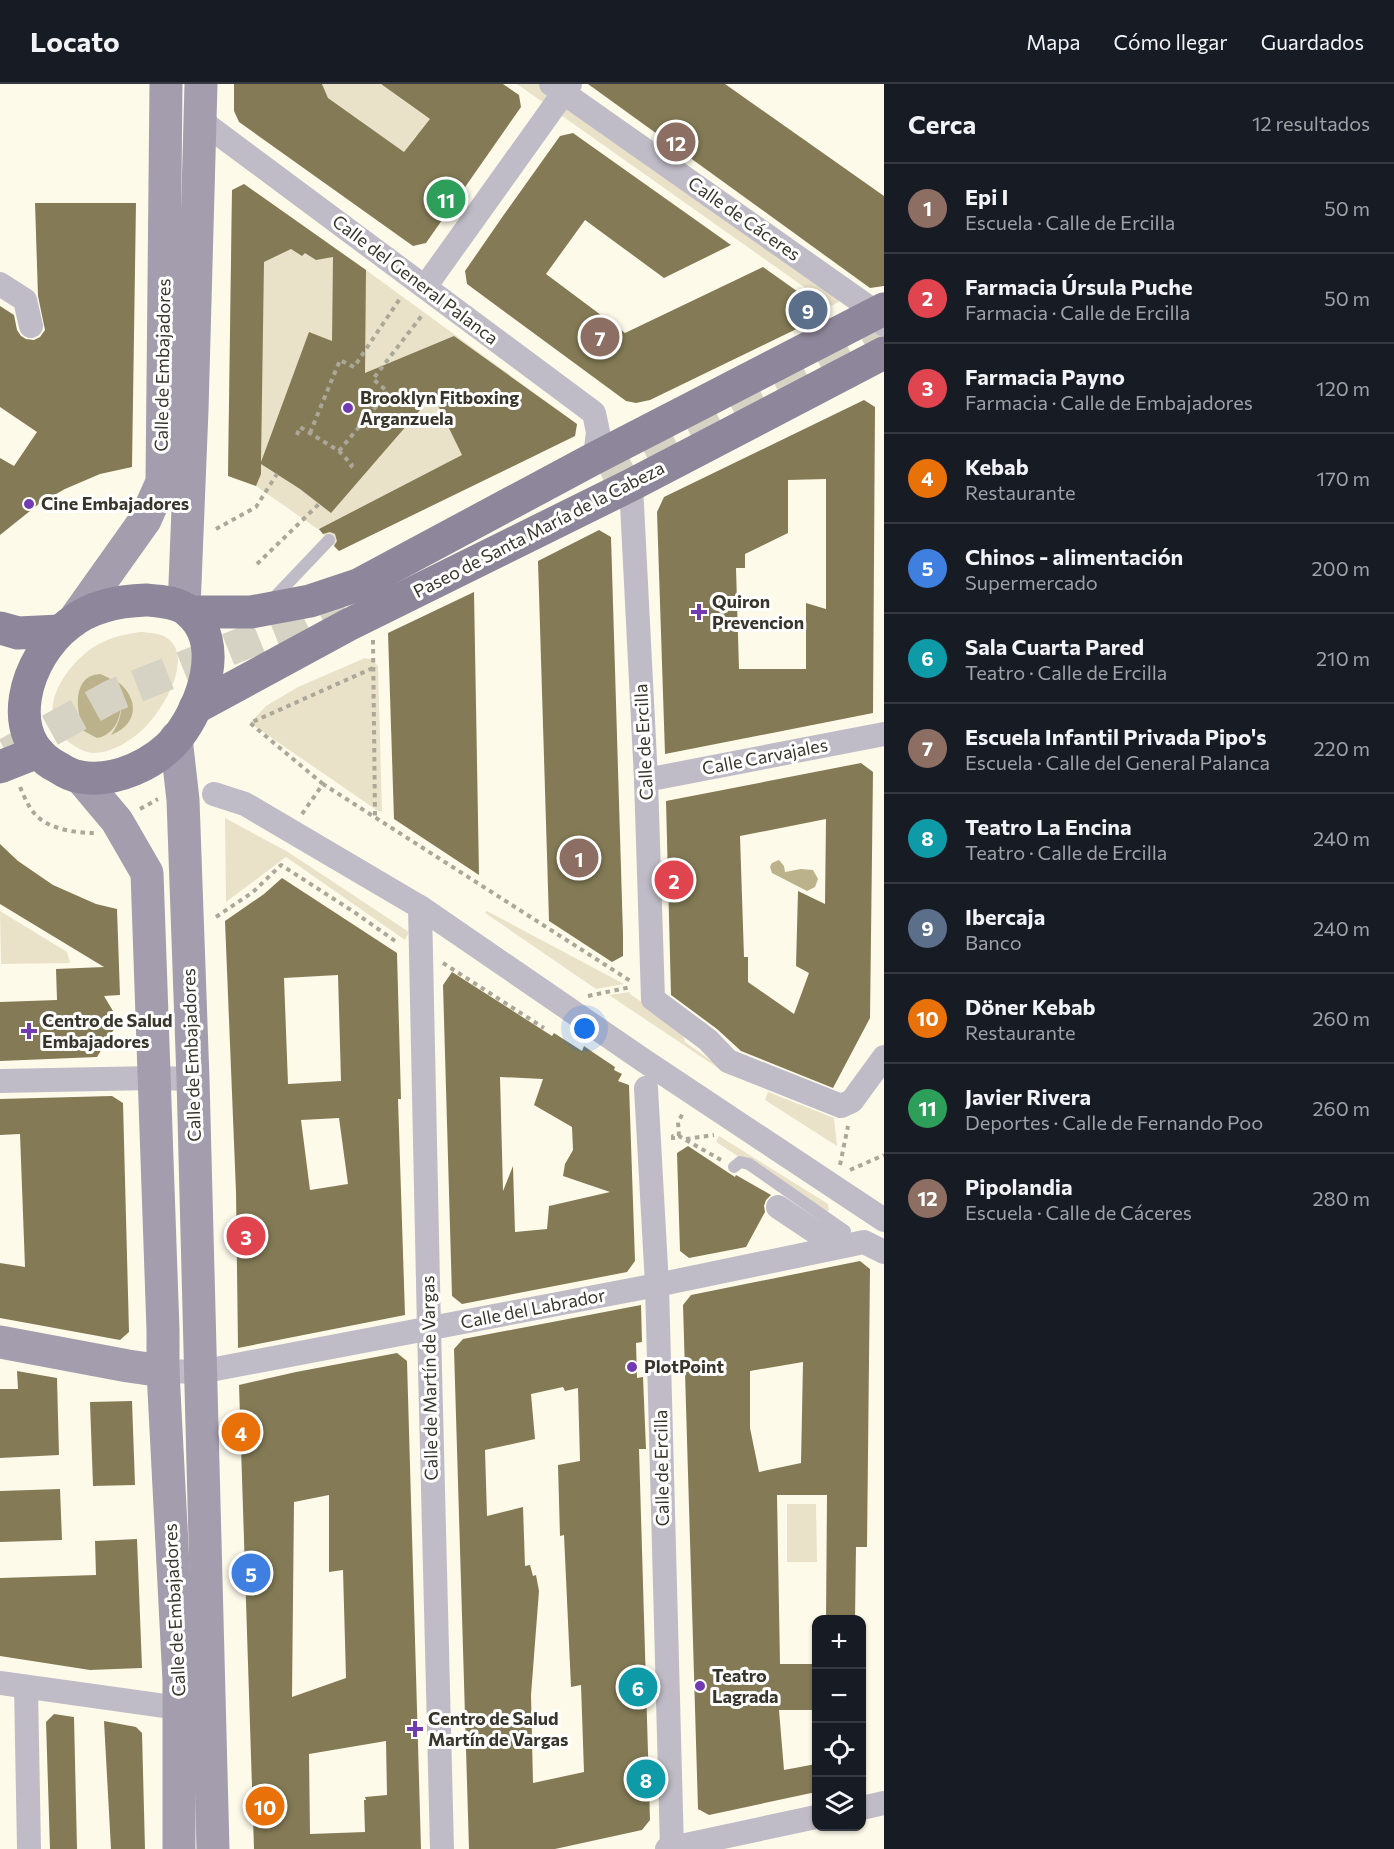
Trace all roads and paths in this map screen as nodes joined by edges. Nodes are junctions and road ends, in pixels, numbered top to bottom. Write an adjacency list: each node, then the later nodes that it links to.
1 (166, 84): 23 (main road, Calle de Embajadores)
2 (201, 84): 4 (main road, Calle de Embajadores)
3 (562, 87): 6 (street); 7 (street, Calle de Cáceres)
4 (200, 120): 6 (street, Calle del General Palanca); 22 (main road, Calle de Embajadores)
5 (0, 284): 8 (street)
6 (419, 296): 10 (path); 12 (path); 13 (street, Calle del General Palanca)
7 (882, 316): 13 (main road, Paseo de Santa María de la Cabeza)
8 (31, 326)
9 (884, 353): 16 (main road, Paseo de Santa María de la Cabeza)
10 (310, 433): 11 (path); 12 (path)
11 (297, 435)
12 (339, 451): 14 (path)
13 (595, 458): 21 (main road, Paseo de Santa María de la Cabeza)
14 (348, 470)
15 (277, 474): 18 (path)
16 (631, 485): 29 (main road, Paseo de Santa María de la Cabeza); 35 (street, Calle de Ercilla)
17 (319, 504): 20 (path)
18 (216, 529)
19 (329, 540): 21 (lane)
20 (257, 564)
21 (264, 609): 22 (main road, Paseo de Santa María de la Cabeza)
22 (187, 610): 23 (main road); 29 (main road)
23 (67, 625): 24 (main road); 28 (main road)
24 (0, 628)
25 (373, 635): 27 (path)
26 (0, 648): 28 (main road)
27 (373, 668): 36 (path); 40 (path)
28 (28, 687): 32 (main road)
29 (195, 708): 31 (main road)
30 (884, 734): 35 (street, Calle Carvajales)
31 (176, 738): 33 (main road); 52 (main road, Calle de Embajadores)
32 (38, 752): 33 (main road); 34 (main road)
33 (80, 777): 50 (main road, Calle de Embajadores)
34 (10, 778): 42 (path)
35 (646, 780): 54 (street, Calle de Ercilla)
36 (324, 784): 40 (path); 41 (path)
37 (214, 794): 43 (street)
38 (165, 795): 39 (path)
39 (132, 813)
40 (375, 817): 47 (path)
41 (297, 822)
42 (100, 830)
43 (420, 907): 51 (street); 66 (street, Calle de Martín de Vargas)
44 (354, 912): 45 (path)
45 (216, 917)
46 (437, 959): 48 (path)
47 (580, 998)
48 (544, 1028)
49 (884, 1057): 54 (street)
50 (153, 1078): 52 (street); 53 (street); 68 (main road, Calle de Embajadores)
51 (652, 1079): 59 (street, Calle de Ercilla); 60 (street)
52 (193, 1080): 69 (main road, Calle de Embajadores)
53 (0, 1081)
54 (852, 1101): 60 (path)
55 (678, 1122): 56 (path)
56 (679, 1136): 58 (path); 59 (path)
57 (884, 1155): 60 (path)
58 (734, 1167): 64 (lane)
59 (656, 1171): 65 (street, Calle de Ercilla)
60 (834, 1179): 62 (street)
61 (778, 1207): 63 (street)
62 (884, 1220)
63 (838, 1235)
64 (874, 1247): 65 (street, Calle del Labrador)
65 (657, 1285): 66 (street, Calle del Labrador); 81 (street, Calle de Ercilla)
66 (429, 1329): 69 (street, Calle del Labrador); 80 (street, Calle de Martín de Vargas)
67 (0, 1342): 68 (main road)
68 (163, 1371): 69 (street); 72 (main road, Calle de Embajadores)
69 (200, 1372): 73 (main road, Calle de Embajadores)
70 (0, 1683): 71 (street)
71 (26, 1687): 72 (street); 77 (street)
72 (179, 1708): 73 (street); 78 (main road, Calle de Embajadores)
73 (210, 1728): 79 (main road, Calle de Embajadores)
74 (884, 1803): 75 (street)
75 (866, 1807)
76 (812, 1818): 81 (street)
77 (29, 1849)
78 (179, 1849)
79 (213, 1849)
80 (442, 1849)
81 (670, 1849)

